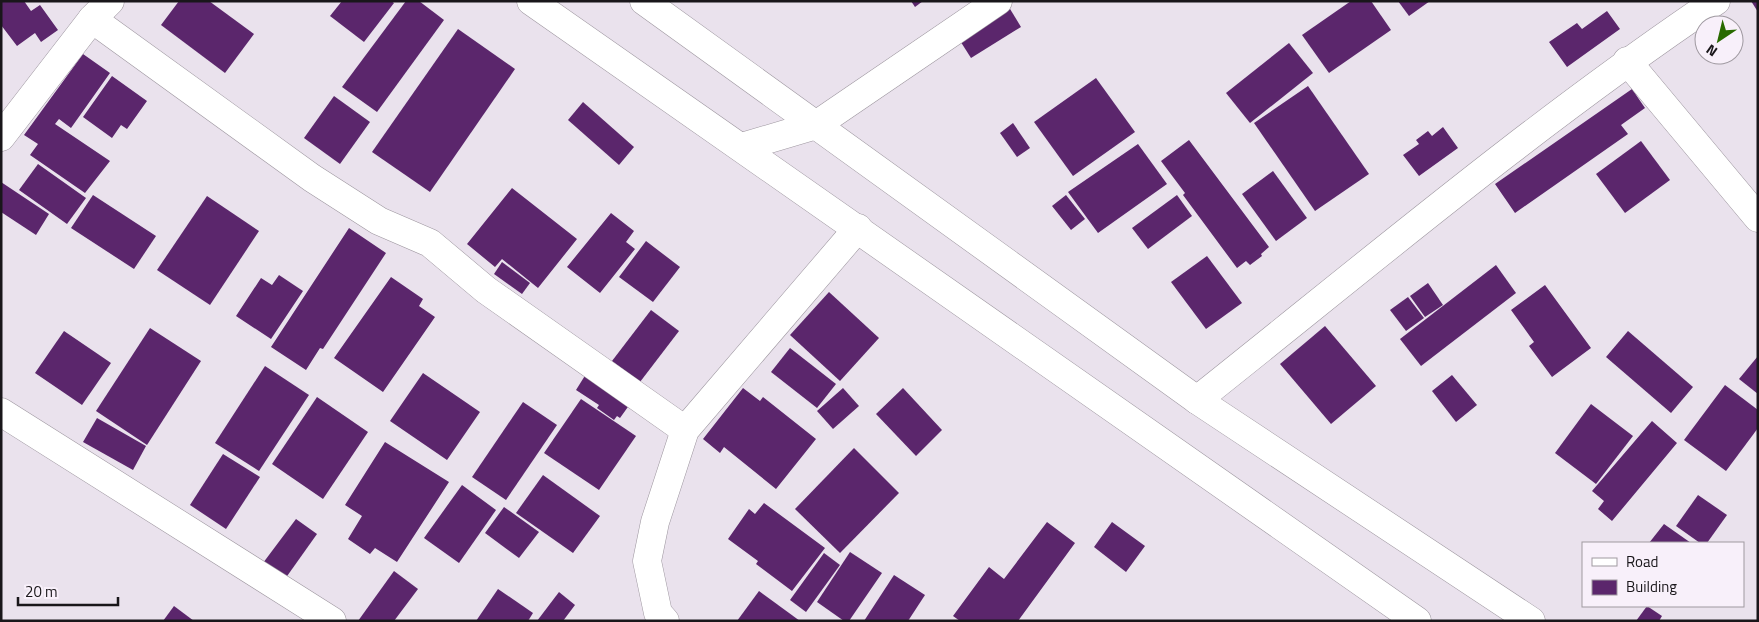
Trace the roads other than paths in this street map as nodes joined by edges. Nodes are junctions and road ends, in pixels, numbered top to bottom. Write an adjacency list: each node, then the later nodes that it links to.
1 (531, 1): 9 (street)
2 (644, 1): 7 (street)
3 (998, 1): 7 (street)
4 (1716, 1): 6 (street)
5 (101, 10): 8 (street); 14 (street)
6 (1627, 61): 10 (street); 12 (street)
7 (816, 125): 9 (street); 12 (street)
8 (1, 137)
9 (742, 147): 11 (street)
10 (1758, 218)
11 (858, 228): 14 (street); 17 (street)
12 (1197, 400): 18 (street)
13 (1, 412): 15 (street)
14 (685, 430): 16 (street)
15 (332, 621)
16 (665, 621)
17 (1417, 621)
18 (1531, 621)

